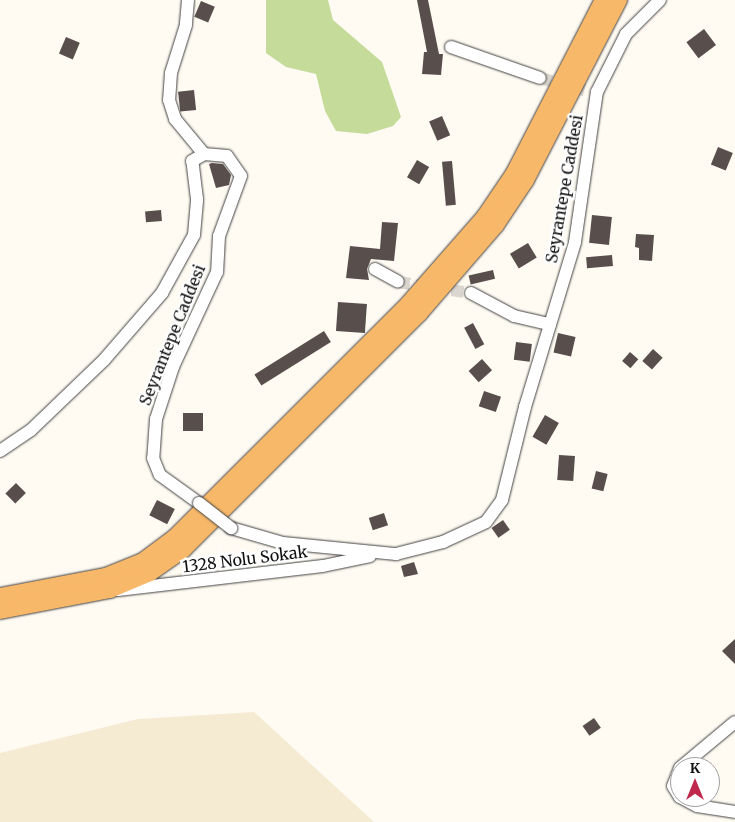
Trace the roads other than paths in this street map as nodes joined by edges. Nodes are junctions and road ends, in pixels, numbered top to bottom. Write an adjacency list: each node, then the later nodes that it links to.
1 (188, 0): 9 (street)
2 (603, 0): 17 (main road)
3 (619, 0): 16 (main road)
4 (660, 0): 8 (street, Seyrantepe Caddesi)
5 (450, 47): 6 (street)
6 (540, 78)
7 (584, 90): 8 (street)
8 (597, 92): 13 (street, Seyrantepe Caddesi)
9 (204, 154): 14 (street, Seyrantepe Caddesi); 15 (street, Seyrantepe Caddesi, bridge)
10 (375, 269): 11 (street)
11 (398, 282)
12 (472, 293): 13 (street)
13 (550, 324): 15 (street, Seyrantepe Caddesi)
14 (0, 452)
15 (385, 553): 16 (street, 1328 Nolu Sokak)
16 (107, 591): 18 (main road)
17 (0, 596)
18 (0, 611)
19 (735, 722): 20 (street)
20 (692, 757)
21 (703, 807): 22 (street)
22 (735, 812)

